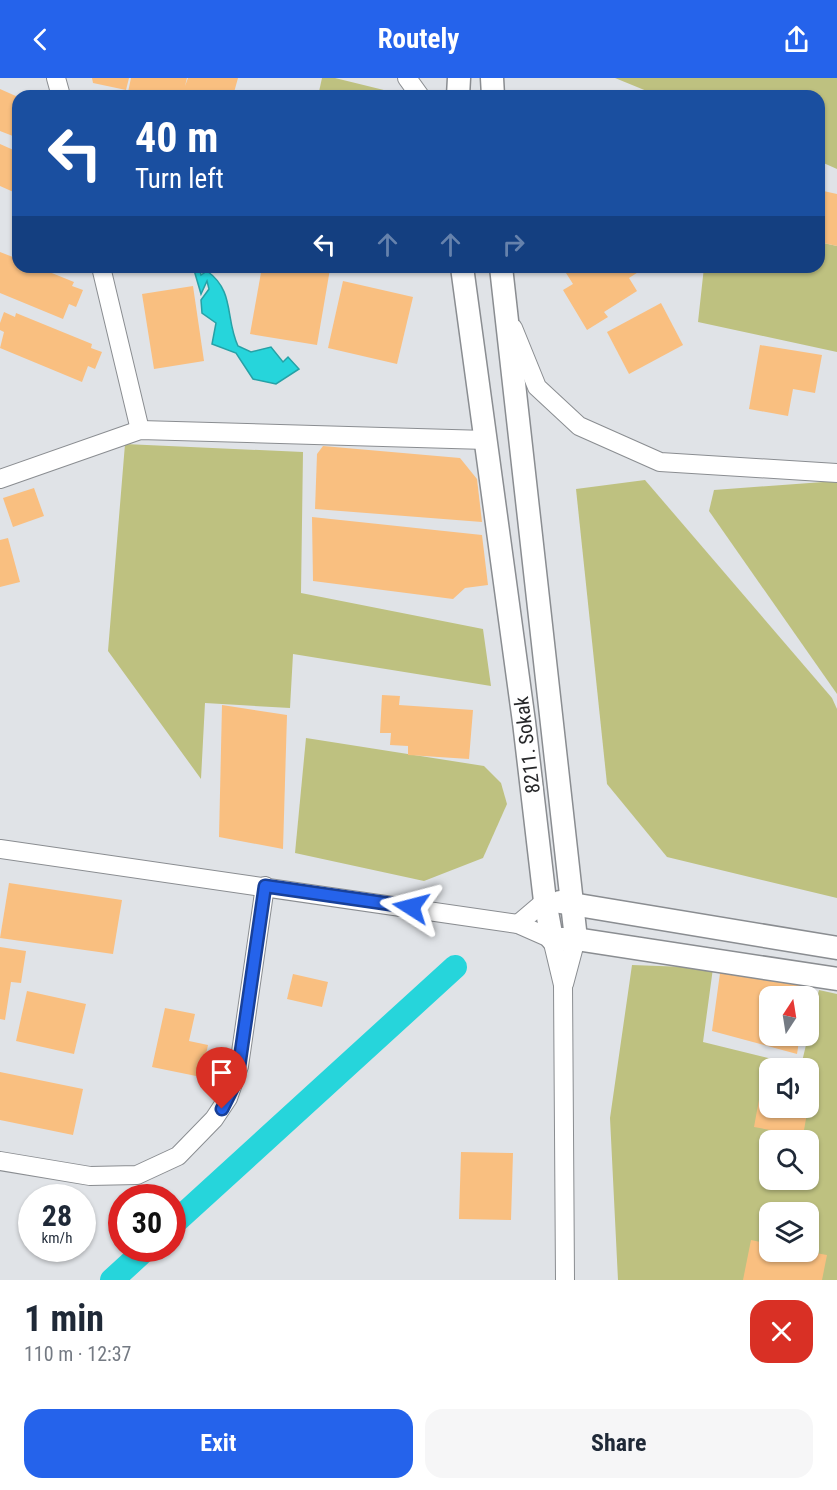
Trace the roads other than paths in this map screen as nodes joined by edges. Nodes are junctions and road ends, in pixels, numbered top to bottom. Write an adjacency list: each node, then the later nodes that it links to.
1 (102, 273): 5 (street)
2 (463, 273): 6 (street, 8211. Sokak)
3 (501, 273): 4 (street)
4 (504, 307): 7 (street); 12 (street)
5 (140, 430): 6 (street); 8 (street)
6 (486, 440): 11 (street, 8211. Sokak)
7 (837, 473)
8 (0, 479)
9 (0, 849): 10 (street)
10 (265, 886): 13 (street); 19 (street)
11 (544, 901): 12 (street); 13 (street); 14 (street, 8211. Sokak)
12 (573, 903): 15 (street); 16 (street)
13 (518, 924): 14 (street)
14 (552, 939): 15 (street); 18 (street)
15 (576, 939): 17 (street); 18 (street)
16 (837, 948)
17 (837, 979)
18 (563, 985): 20 (street)
19 (0, 1161)
20 (565, 1280)

